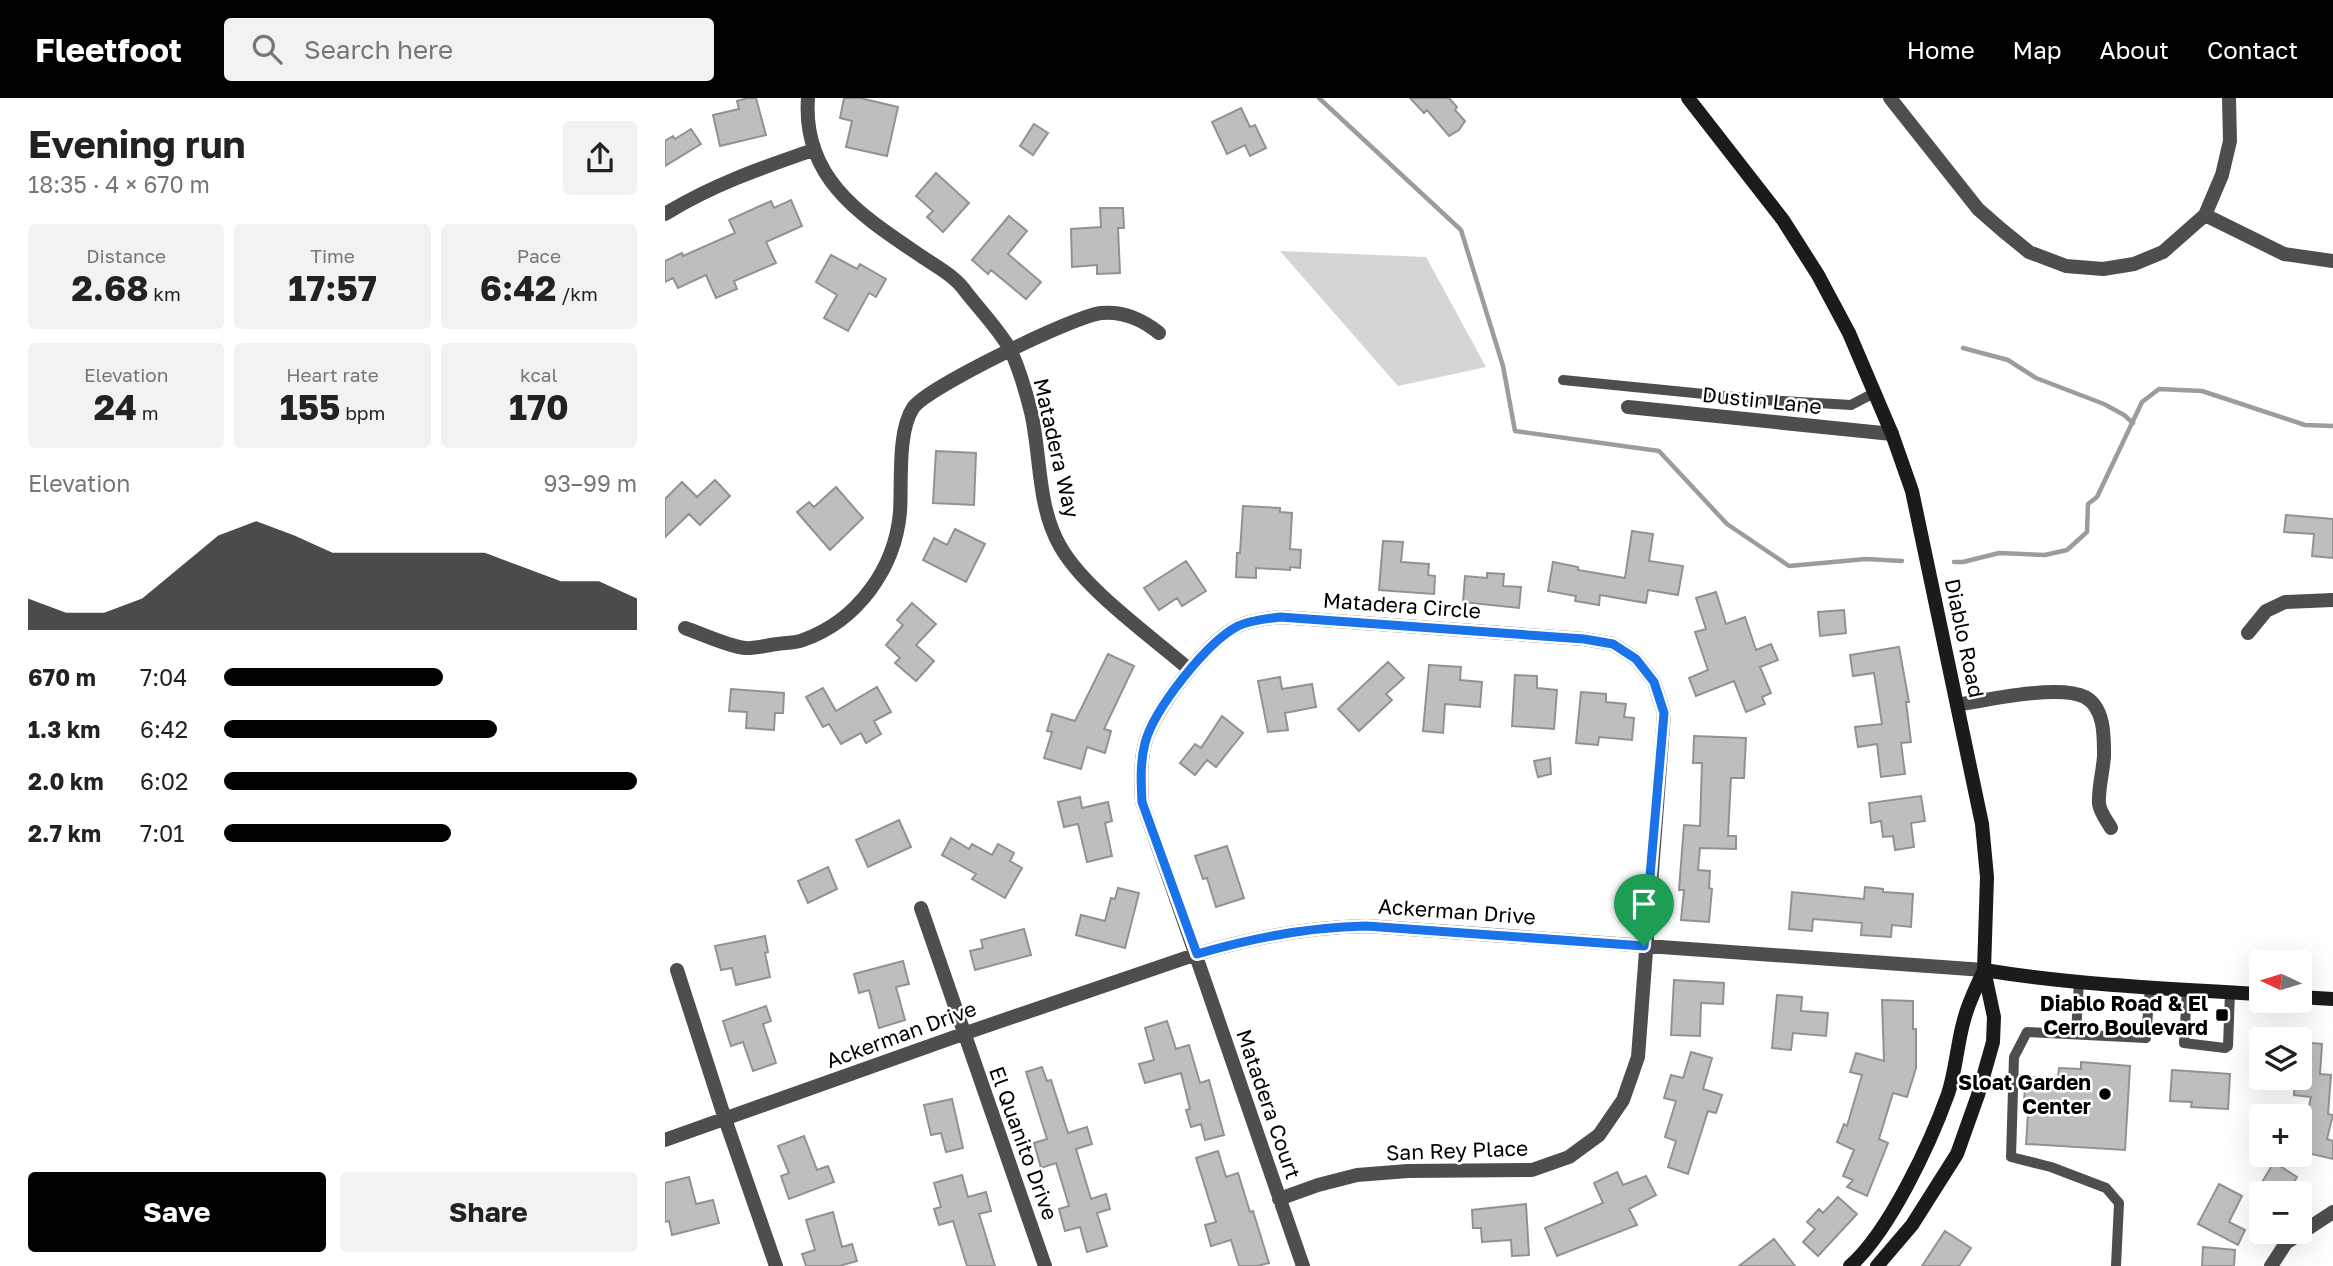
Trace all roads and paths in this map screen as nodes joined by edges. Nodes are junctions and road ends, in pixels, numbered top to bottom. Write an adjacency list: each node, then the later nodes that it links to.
1 (808, 98): 5 (street, Matadera Way)
2 (1688, 98): 12 (street, Diablo Road)
3 (1890, 98): 7 (street)
4 (2229, 98): 7 (street)
5 (813, 150): 6 (street); 10 (street, Matadera Way)
6 (665, 214)
7 (2205, 215): 8 (street)
8 (2333, 261)
9 (1159, 333): 10 (street)
10 (1010, 350): 16 (street); 18 (street, Matadera Way)
11 (1563, 380): 12 (lane)
12 (1874, 393): 14 (street, Diablo Road)
13 (1628, 407): 14 (street, Dustin Lane)
14 (1892, 434): 19 (street, Diablo Road)
15 (2333, 600): 17 (street)
16 (685, 628)
17 (2248, 633)
18 (1190, 670): 22 (street, Matadera Circle); 23 (street, Matadera Circle)
19 (1957, 705): 20 (street); 25 (street, Diablo Road)
20 (2111, 828)
21 (921, 908): 33 (street, El Quanito Drive)
22 (1644, 946): 23 (street, Ackerman Drive); 25 (street, Ackerman Drive); 37 (street, San Rey Place)
23 (1197, 954): 33 (street, Ackerman Drive); 37 (street, Matadera Court)
24 (677, 970): 35 (street)
25 (1985, 970): 26 (street); 42 (street); 43 (street)
26 (2079, 981): 27 (street); 34 (lane)
27 (2150, 987): 28 (street); 34 (lane)
28 (2187, 989): 29 (street); 29 (lane)
29 (2230, 992): 30 (street)
30 (2249, 993)
31 (2312, 998): 32 (street)
32 (2333, 999)
33 (963, 1034): 35 (street, Ackerman Drive); 40 (street, El Quanito Drive)
34 (2076, 1034): 44 (lane)
35 (725, 1119): 36 (street, Ackerman Drive); 39 (street)
36 (665, 1140)
37 (1279, 1199): 41 (street, Matadera Court)
38 (2333, 1212): 45 (street)
39 (776, 1266)
40 (1045, 1266)
41 (1303, 1266)
42 (1850, 1266)
43 (1877, 1266)
44 (2116, 1266)
45 (2271, 1266)

